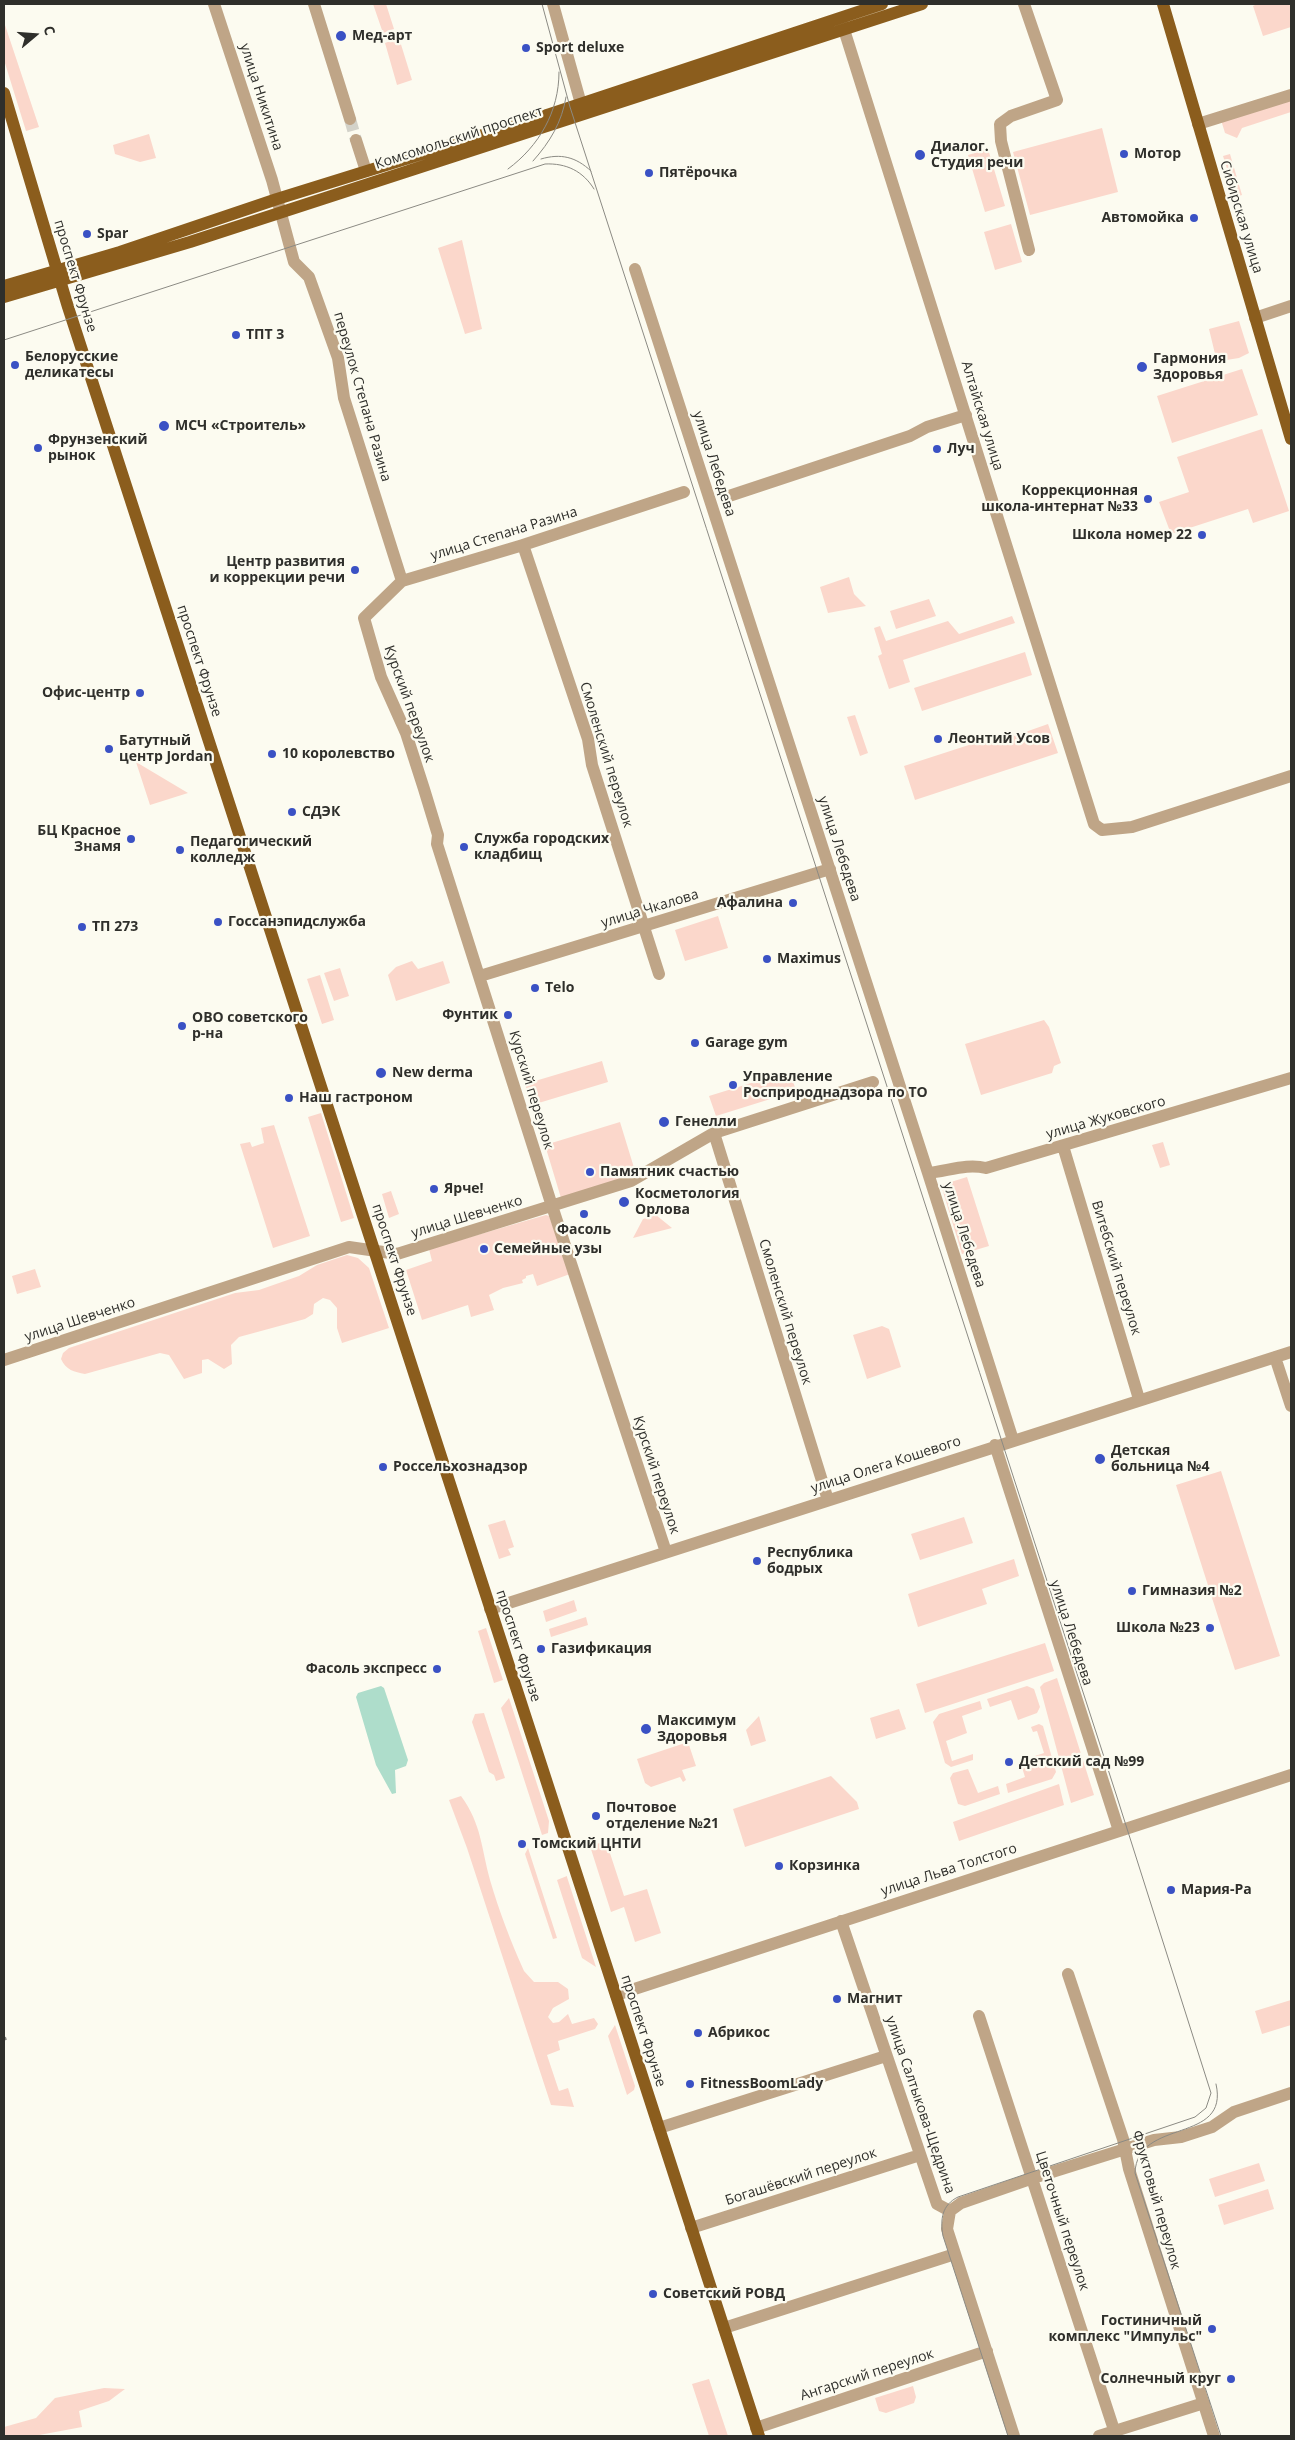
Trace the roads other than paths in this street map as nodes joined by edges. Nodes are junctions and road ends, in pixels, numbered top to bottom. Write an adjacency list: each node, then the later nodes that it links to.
1 (214, 4): 16 (street, улица Никитина)
2 (314, 4): 12 (street)
3 (553, 4): 11 (street)
4 (882, 4): 8 (main road, Комсомольский проспект)
5 (922, 4): 8 (main road, Комсомольский проспект)
6 (1024, 4): 18 (street)
7 (1163, 4): 13 (main road, Сибирская улица)
8 (842, 23): 11 (main road, Комсомольский проспект); 17 (main road, Комсомольский проспект); 25 (street, Алтайская улица)
9 (4, 93): 20 (main road, проспект Фрунзе)
10 (1291, 95): 13 (street)
11 (581, 104): 15 (main road, Комсомольский проспект)
12 (350, 119)
13 (1198, 124): 24 (main road, Сибирская улица)
14 (356, 140): 15 (street)
15 (366, 171): 16 (main road, Комсомольский проспект)
16 (278, 199): 17 (street, переулок Степана Разина); 20 (main road, Комсомольский проспект)
17 (281, 212): 20 (main road, Комсомольский проспект); 30 (street, переулок Степана Разина)
18 (1029, 250)
19 (635, 269): 33 (street, улица Лебедева)
20 (58, 275): 21 (main road, Комсомольский проспект); 22 (main road, Комсомольский проспект); 43 (main road, проспект Фрунзе)
21 (4, 286)
22 (4, 296)
23 (1291, 306): 24 (street)
24 (1255, 318): 26 (main road, Сибирская улица)
25 (966, 415): 28 (street); 32 (street, Алтайская улица)
26 (1291, 439)
27 (684, 492): 29 (street, улица Степана Разина)
28 (726, 497)
29 (523, 545): 30 (street, улица Степана Разина); 34 (street, Смоленский переулок)
30 (402, 580): 31 (street, улица Степана Разина)
31 (368, 638): 36 (street, Курский переулок)
32 (1291, 776)
33 (830, 869): 34 (street, улица Чкалова); 41 (street, улица Лебедева)
34 (644, 926): 35 (street, Смоленский переулок); 36 (street, улица Чкалова)
35 (659, 974)
36 (480, 976): 42 (street, Курский переулок)
37 (1291, 1078): 40 (street, улица Жуковского)
38 (873, 1082): 39 (street, улица Шевченко)
39 (714, 1133): 42 (street, улица Шевченко); 51 (street, Смоленский переулок)
40 (1063, 1146): 41 (street, улица Жуковского); 47 (street, Витебский переулок)
41 (928, 1173): 49 (street, улица Лебедева)
42 (552, 1206): 43 (street, улица Шевченко); 52 (street, Курский переулок)
43 (375, 1250): 46 (street, улица Шевченко); 53 (main road, проспект Фрунзе)
44 (1291, 1352): 45 (street, улица Олега Кошевого)
45 (1275, 1357): 47 (street, улица Олега Кошевого); 48 (street)
46 (4, 1360)
47 (1139, 1399): 49 (street, улица Олега Кошевого)
48 (1291, 1406)
49 (1013, 1440): 50 (street, улица Олега Кошевого)
50 (995, 1445): 51 (street, улица Олега Кошевого); 55 (street, улица Лебедева)
51 (828, 1500): 52 (street, улица Олега Кошевого)
52 (666, 1552): 53 (street, улица Олега Кошевого)
53 (490, 1609): 58 (main road, проспект Фрунзе)
54 (1291, 1775): 55 (street, улица Льва Толстого)
55 (1119, 1831): 56 (street, улица Льва Толстого)
56 (841, 1921): 58 (street, улица Льва Толстого); 60 (street, улица Салтыкова-Щедрина)
57 (1068, 1974): 63 (street, Фруктовый переулок)
58 (616, 1995): 62 (main road, проспект Фрунзе)
59 (979, 2016): 65 (street, Цветочный переулок)
60 (886, 2056): 62 (street); 64 (street, улица Салтыкова-Щедрина)
61 (1291, 2093): 63 (street)
62 (659, 2128): 67 (main road, проспект Фрунзе)
63 (1125, 2149): 65 (street); 71 (street, Фруктовый переулок)
64 (920, 2155): 66 (street, улица Салтыкова-Щедрина); 67 (street, Богашёвский переулок)
65 (1032, 2178): 66 (street); 73 (street, Цветочный переулок)
66 (950, 2212): 68 (street, улица Салтыкова-Щедрина)
67 (691, 2228): 69 (main road, проспект Фрунзе)
68 (955, 2254): 69 (street); 70 (street, улица Салтыкова-Щедрина)
69 (724, 2328): 72 (main road, проспект Фрунзе)
70 (987, 2351): 72 (street, Ангарский переулок); 74 (street, улица Салтыкова-Щедрина)
71 (1204, 2403): 73 (street); 76 (street, Фруктовый переулок)
72 (757, 2432)
73 (1115, 2434): 75 (street)
74 (1014, 2436)
75 (1100, 2436)
76 (1214, 2436)

